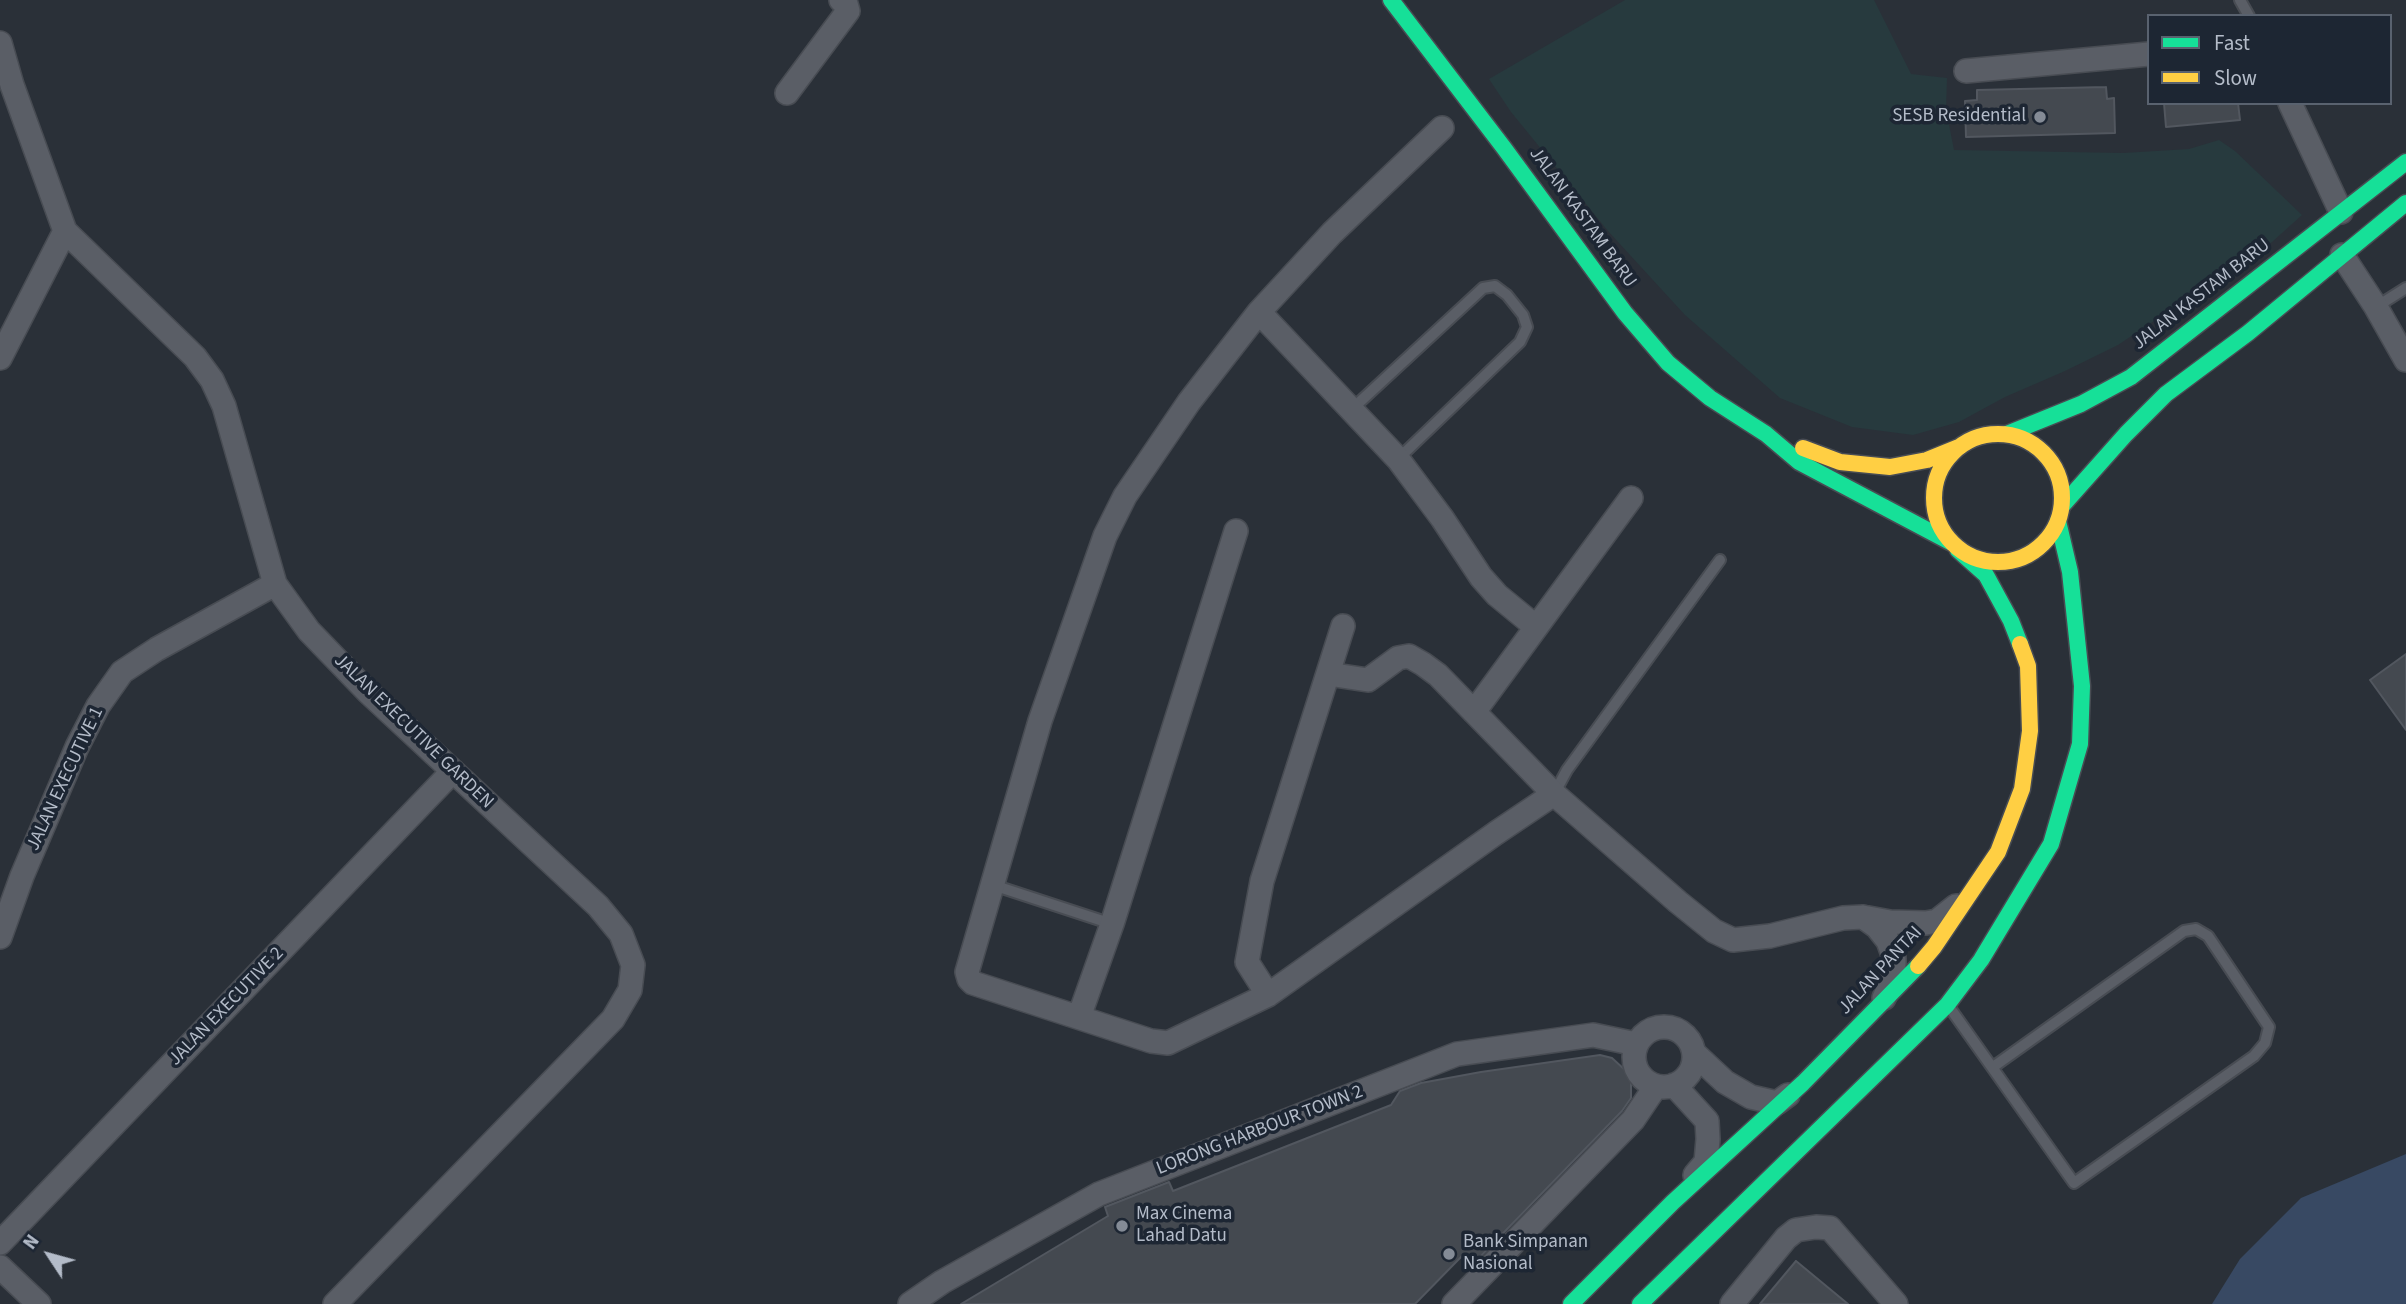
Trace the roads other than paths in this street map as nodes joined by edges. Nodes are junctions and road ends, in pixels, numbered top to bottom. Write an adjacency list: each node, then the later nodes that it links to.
1 (841, 0): 7 (street)
2 (1391, 0): 21 (street, JALAN KASTAM BARU)
3 (0, 44): 6 (street, JALAN EXECUTIVE GARDEN)
4 (2147, 54): 5 (street)
5 (1966, 71)
6 (6, 76): 13 (street, JALAN EXECUTIVE GARDEN)
7 (787, 93)
8 (2291, 105): 12 (street)
9 (1442, 128): 17 (street)
10 (2406, 162): 12 (street, JALAN KASTAM BARU)
11 (2406, 203): 14 (street)
12 (2341, 212): 22 (street, JALAN KASTAM BARU)
13 (65, 231): 18 (street); 30 (street, JALAN EXECUTIVE GARDEN)
14 (2342, 255): 16 (street); 26 (street)
15 (2406, 288): 16 (lane)
16 (2376, 307): 19 (street)
17 (1259, 312): 20 (street); 37 (street)
18 (0, 358)
19 (2406, 360)
20 (1351, 410): 24 (street); 24 (lane)
21 (1766, 434): 23 (street, JALAN KASTAM BARU); 28 (street, JALAN KASTAM BARU)
22 (2007, 435): 23 (street); 26 (street)
23 (1960, 446): 28 (street)
24 (1398, 459): 32 (street)
25 (1631, 498): 32 (street)
26 (2060, 514): 28 (street); 43 (street)
27 (1236, 531): 40 (street)
28 (1954, 546): 38 (street, JALAN PANTAI)
29 (1720, 560): 36 (lane)
30 (275, 584): 35 (street, JALAN EXECUTIVE GARDEN); 41 (street, JALAN EXECUTIVE 1)
31 (1343, 626): 33 (street)
32 (1536, 627): 34 (street)
33 (1328, 674): 34 (street); 42 (street)
34 (1474, 712): 36 (street)
35 (453, 771): 52 (street, JALAN EXECUTIVE 2); 56 (street, JALAN EXECUTIVE GARDEN)
36 (1554, 794): 39 (street); 42 (street)
37 (993, 885): 40 (lane); 45 (street)
38 (1974, 891): 39 (street); 44 (street, JALAN PANTAI)
39 (1863, 917): 44 (street)
40 (1112, 924): 45 (street)
41 (0, 937)
42 (1268, 996): 45 (street)
43 (1947, 1005): 48 (lane); 60 (street)
44 (1878, 1007): 49 (street, JALAN PANTAI)
45 (1079, 1017)
46 (1636, 1044): 47 (street); 50 (street); 57 (street, LORONG HARBOUR TOWN 2)
47 (1694, 1054): 49 (street); 50 (street)
48 (1993, 1067): 48 (lane)
49 (1803, 1083): 51 (street, JALAN PANTAI)
50 (1665, 1086): 51 (street); 58 (street)
51 (1673, 1202): 59 (street, JALAN PANTAI)
52 (0, 1243)
53 (0, 1267): 55 (street)
54 (1884, 1299): 61 (street)
55 (39, 1304)
56 (335, 1304)
57 (910, 1304)
58 (1454, 1304)
59 (1571, 1304)
60 (1640, 1304)
61 (1732, 1304)

